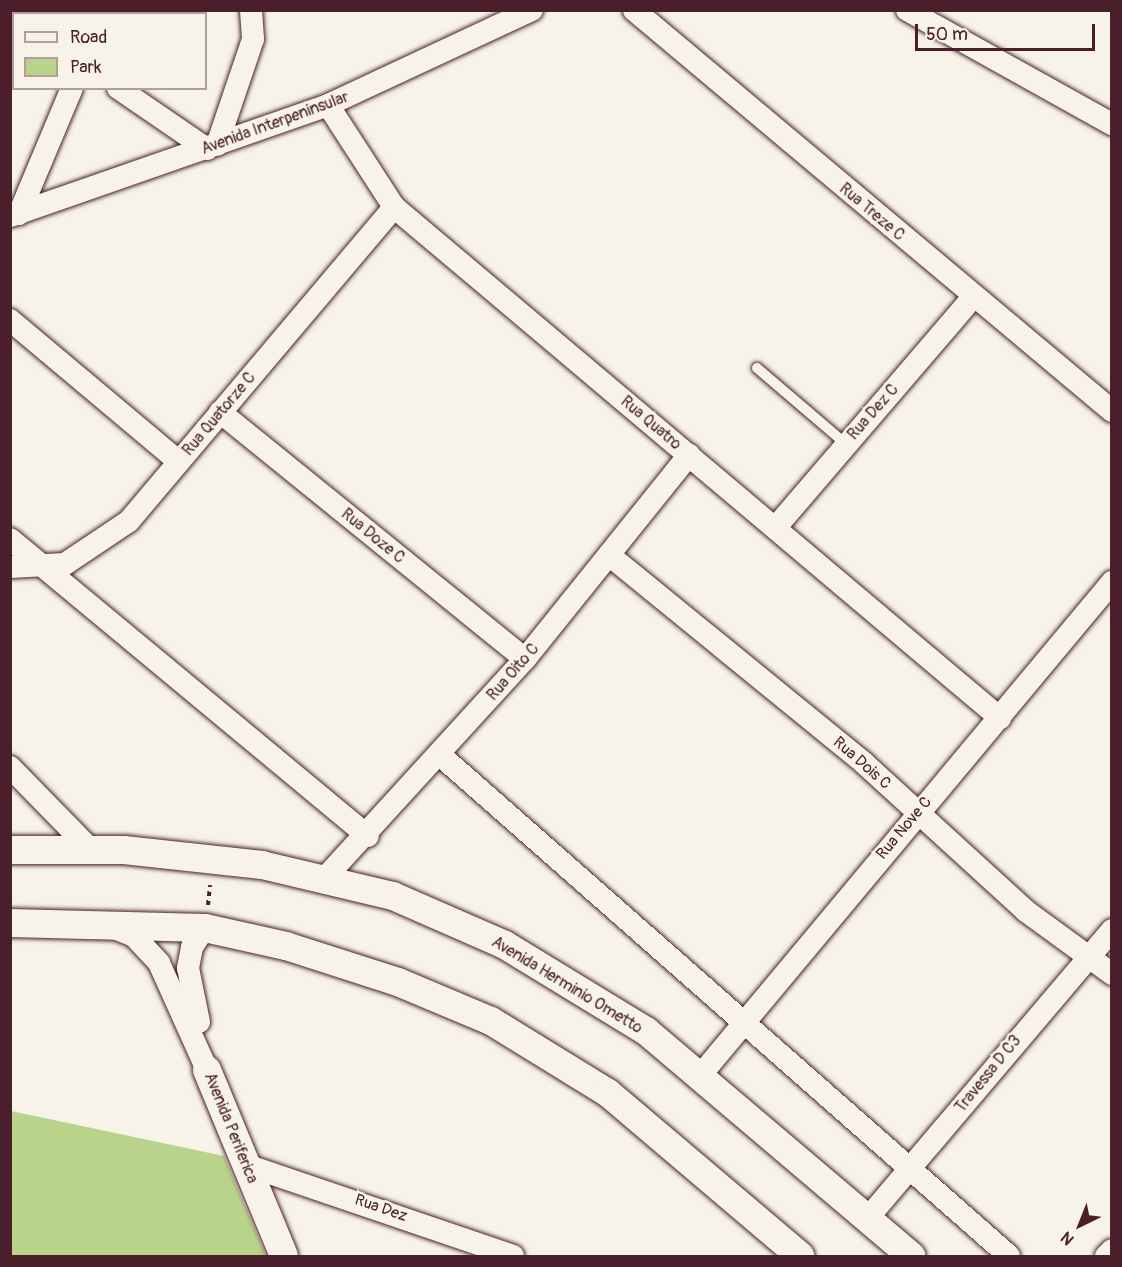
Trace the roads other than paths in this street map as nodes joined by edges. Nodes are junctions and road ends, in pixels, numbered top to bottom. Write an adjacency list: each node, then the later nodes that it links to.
1 (251, 10): 9 (street)
2 (532, 10): 7 (street, Avenida Interpeninsular)
3 (634, 10): 12 (street, Rua Treze C)
4 (907, 10): 8 (street)
5 (71, 90): 11 (street)
6 (121, 90): 9 (street)
7 (327, 105): 9 (street, Avenida Interpeninsular); 10 (street, Rua Quatro)
8 (1112, 124)
9 (212, 147): 11 (street, Avenida Interpeninsular)
10 (394, 207): 16 (street, Rua Quatorze C); 18 (street, Rua Quatro)
11 (15, 215)
12 (972, 298): 15 (street, Rua Treze C); 17 (street, Rua Dez C)
13 (10, 320): 19 (street)
14 (758, 368): 17 (lane)
15 (1112, 411)
16 (220, 412): 19 (street, Rua Quatorze C); 26 (street, Rua Doze C)
17 (846, 444): 20 (street, Rua Dez C)
18 (689, 455): 20 (street, Rua Quatro); 22 (street, Rua Oito C)
19 (178, 461): 23 (street, Rua Quatorze C)
20 (776, 527): 27 (street, Rua Quatro)
21 (10, 539): 23 (street)
22 (609, 555): 26 (street, Rua Oito C); 30 (street, Rua Dois C)
23 (43, 566): 24 (street, Rua Quatorze C); 31 (street)
24 (10, 567)
25 (1112, 582): 27 (street, Rua Nove C)
26 (525, 659): 28 (street, Rua Oito C)
27 (1000, 718): 30 (street, Rua Nove C)
28 (440, 755): 31 (street, Rua Oito C); 41 (street)
29 (10, 767): 32 (street)
30 (916, 811): 39 (street, Rua Dois C); 41 (street, Rua Nove C)
31 (368, 836): 34 (street, Rua Oito C)
32 (90, 849): 33 (street, Avenida Herminio Ometto); 34 (street, Avenida Herminio Ometto)
33 (10, 850)
34 (324, 879): 43 (street, Avenida Herminio Ometto)
35 (10, 923): 36 (street)
36 (104, 924): 37 (street); 42 (street)
37 (205, 928): 42 (street, Avenida Periferica); 50 (street)
38 (1112, 930): 39 (street, Travessa D C3)
39 (1083, 958): 40 (street, Rua Dois C); 45 (street, Travessa D C3)
40 (1112, 974)
41 (743, 1026): 43 (street, Rua Nove C); 45 (street)
42 (207, 1071): 44 (street, Avenida Periferica)
43 (699, 1077): 46 (street, Avenida Herminio Ometto)
44 (246, 1165): 48 (street, Avenida Periferica); 49 (street, Rua Dez)
45 (911, 1169): 46 (street, Travessa D C3); 52 (street)
46 (867, 1219): 51 (street, Avenida Herminio Ometto)
47 (1112, 1250): 53 (street)
48 (284, 1257)
49 (513, 1257)
50 (800, 1257)
51 (911, 1257)
52 (1009, 1257)
53 (1106, 1257)

